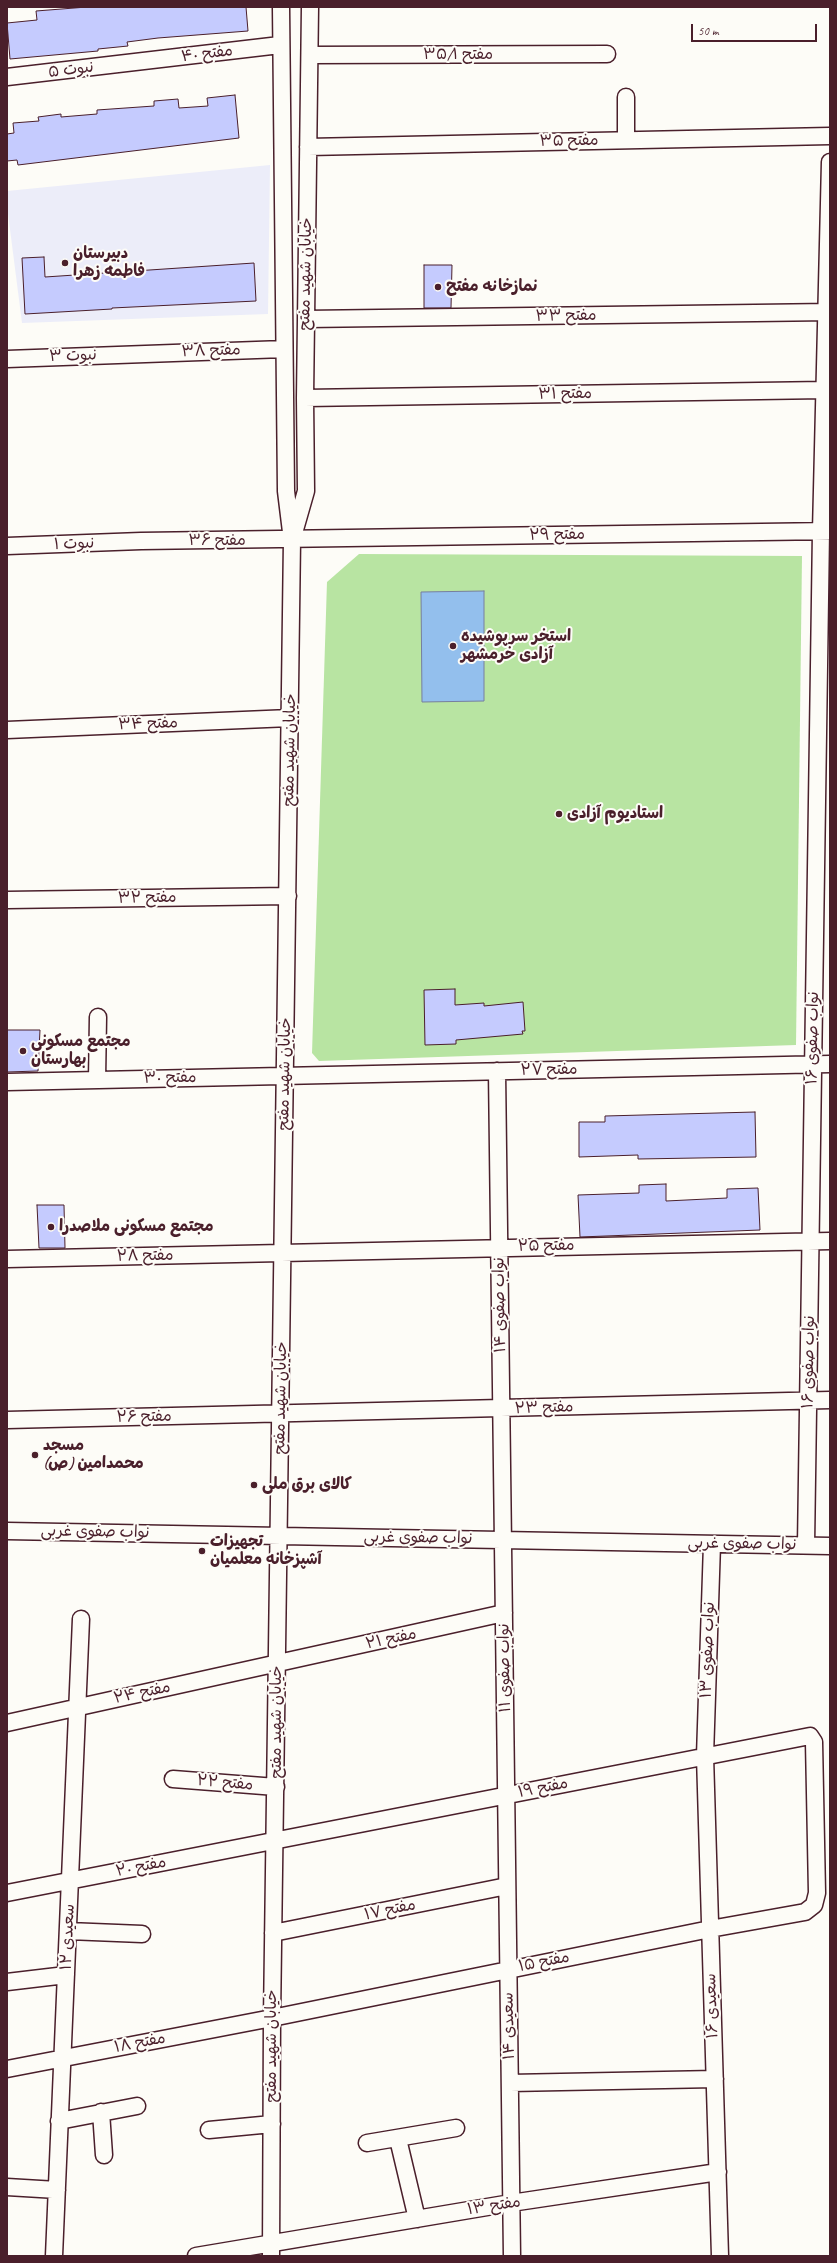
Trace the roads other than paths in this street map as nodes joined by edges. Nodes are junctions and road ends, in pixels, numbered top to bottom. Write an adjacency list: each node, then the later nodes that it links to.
1 (281, 7): 3 (street, خیابان شهید مفتح)
2 (310, 7): 5 (street, خیابان شهید مفتح)
3 (280, 46): 6 (street, مفتح ۴۰); 15 (street, خیابان شهید مفتح)
4 (607, 54): 5 (street, مفتح ۳۵/۱)
5 (310, 55): 11 (street, خیابان شهید مفتح)
6 (134, 62): 7 (street, نبوت ۵)
7 (7, 77)
8 (626, 97): 10 (street)
9 (830, 136): 10 (street, مفتح ۳۵)
10 (626, 140): 11 (street, مفتح ۳۵)
11 (308, 147): 14 (street, خیابان شهید مفتح)
12 (830, 162): 13 (street, نواب صفوی ۱۶)
13 (828, 312): 14 (street, مفتح ۳۳); 18 (street, نواب صفوی ۱۶)
14 (306, 319): 19 (street, خیابان شهید مفتح)
15 (284, 349): 16 (street, مفتح ۳۸); 21 (street, خیابان شهید مفتح)
16 (139, 354): 17 (street, نبوت ۳)
17 (7, 359)
18 (824, 390): 19 (street, مفتح ۳۱); 20 (street, نواب صفوی ۱۶)
19 (305, 398): 21 (street, خیابان شهید مفتح)
20 (826, 531): 21 (street, مفتح ۲۹); 24 (street, نواب صفوی ۱۶)
21 (292, 540): 22 (street, مفتح ۳۶); 25 (street, خیابان شهید مفتح)
22 (141, 541): 23 (street, نبوت ۱)
23 (7, 546)
24 (824, 704): 27 (street, نواب صفوی ۱۶)
25 (290, 718): 26 (street, مفتح ۳۴); 28 (street, خیابان شهید مفتح)
26 (7, 730)
27 (823, 883): 32 (street, نواب صفوی ۱۶)
28 (288, 896): 29 (street, مفتح ۳۲); 34 (street, خیابان شهید مفتح)
29 (7, 900)
30 (98, 1017): 35 (street)
31 (830, 1064): 32 (street, مفتح ۲۷)
32 (813, 1065): 33 (street, مفتح ۲۷); 38 (street, نواب صفوی ۱۶)
33 (497, 1071): 34 (street, مفتح ۲۷); 39 (street, نواب صفوی ۱۴)
34 (285, 1075): 35 (street, مفتح ۳۰); 40 (street, خیابان شهید مفتح)
35 (97, 1080): 36 (street, مفتح ۳۰)
36 (7, 1082)
37 (830, 1241): 38 (street, مفتح ۲۵)
38 (810, 1242): 39 (street, مفتح ۲۵); 43 (street, نواب صفوی ۱۶)
39 (500, 1247): 40 (street, مفتح ۲۵); 44 (street, نواب صفوی ۱۴)
40 (283, 1252): 41 (street, مفتح ۲۸); 45 (street, خیابان شهید مفتح)
41 (7, 1260)
42 (830, 1400): 43 (street, مفتح ۲۳)
43 (808, 1401): 44 (street, مفتح ۲۳); 51 (street, نواب صفوی ۱۶)
44 (502, 1409): 45 (street, مفتح ۲۳); 49 (street, نواب صفوی ۱۴)
45 (280, 1414): 46 (street, مفتح ۲۶); 48 (street, خیابان شهید مفتح)
46 (7, 1420)
47 (7, 1531): 48 (street, نواب صفوی غربی)
48 (279, 1536): 49 (street, نواب صفوی غربی); 55 (street, خیابان شهید مفتح)
49 (504, 1540): 50 (street, نواب صفوی غربی); 53 (street, نواب صفوی ۱۱)
50 (712, 1544): 51 (street, نواب صفوی غربی); 58 (street, نواب صفوی ۱۳)
51 (806, 1545): 52 (street, نواب صفوی غربی)
52 (830, 1546)
53 (504, 1614): 55 (street, مفتح ۲۱); 61 (street, نواب صفوی ۱۱)
54 (81, 1619): 56 (street, سعیدی ۱۲)
55 (277, 1664): 56 (street, مفتح ۲۴); 60 (street, خیابان شهید مفتح)
56 (77, 1707): 57 (street, مفتح ۲۴); 63 (street, سعیدی ۱۲)
57 (7, 1723)
58 (705, 1756): 61 (street, مفتح ۱۹); 66 (street, مفتح ۱۹); 67 (street, سعیدی ۱۶)
59 (173, 1779): 60 (street, مفتح ۲۲)
60 (276, 1788): 62 (street, خیابان شهید مفتح)
61 (507, 1795): 62 (street, مفتح ۱۹); 64 (street, سعیدی ۱۴)
62 (276, 1840): 63 (street, مفتح ۲۰); 69 (street, خیابان شهید مفتح)
63 (70, 1880): 65 (street, مفتح ۲۰); 68 (street, سعیدی ۱۲)
64 (507, 1886): 69 (street, مفتح ۱۷); 71 (street, سعیدی ۱۴)
65 (7, 1893)
66 (814, 1905): 67 (street, مفتح ۱۵)
67 (710, 1929): 71 (street, مفتح ۱۵); 77 (street, سعیدی ۱۶)
68 (68, 1931): 70 (street); 72 (street, سعیدی ۱۲)
69 (273, 1933): 74 (street, خیابان شهید مفتح)
70 (142, 1934)
71 (508, 1969): 74 (street, مفتح ۱۵); 78 (street, سعیدی ۱۴)
72 (66, 1975): 73 (street); 75 (street, سعیدی ۱۲)
73 (7, 1982)
74 (272, 2018): 75 (street, مفتح ۱۸); 82 (street, خیابان شهید مفتح)
75 (62, 2058): 76 (street, مفتح ۱۸); 81 (street, سعیدی ۱۲)
76 (7, 2068)
77 (715, 2079): 78 (street); 88 (street, سعیدی ۱۶)
78 (510, 2083): 91 (street, سعیدی ۱۴)
79 (137, 2106): 80 (street)
80 (101, 2112): 81 (street); 87 (street)
81 (59, 2121): 90 (street, سعیدی ۱۲)
82 (272, 2124): 84 (street); 93 (street, خیابان شهید مفتح)
83 (456, 2128): 85 (street)
84 (209, 2130)
85 (398, 2139): 86 (street); 92 (street)
86 (367, 2143)
87 (104, 2155)
88 (718, 2172): 91 (street, مفتح ۱۳); 97 (street, سعیدی ۱۶)
89 (7, 2187): 90 (street)
90 (57, 2190): 94 (street, سعیدی ۱۲)
91 (511, 2203): 92 (street, مفتح ۱۳); 96 (street, سعیدی ۱۴)
92 (417, 2219): 93 (street, مفتح ۱۳)
93 (272, 2250): 95 (street, مفتح ۱۳)
94 (54, 2256)
95 (196, 2256)
96 (512, 2256)
97 (720, 2256)

